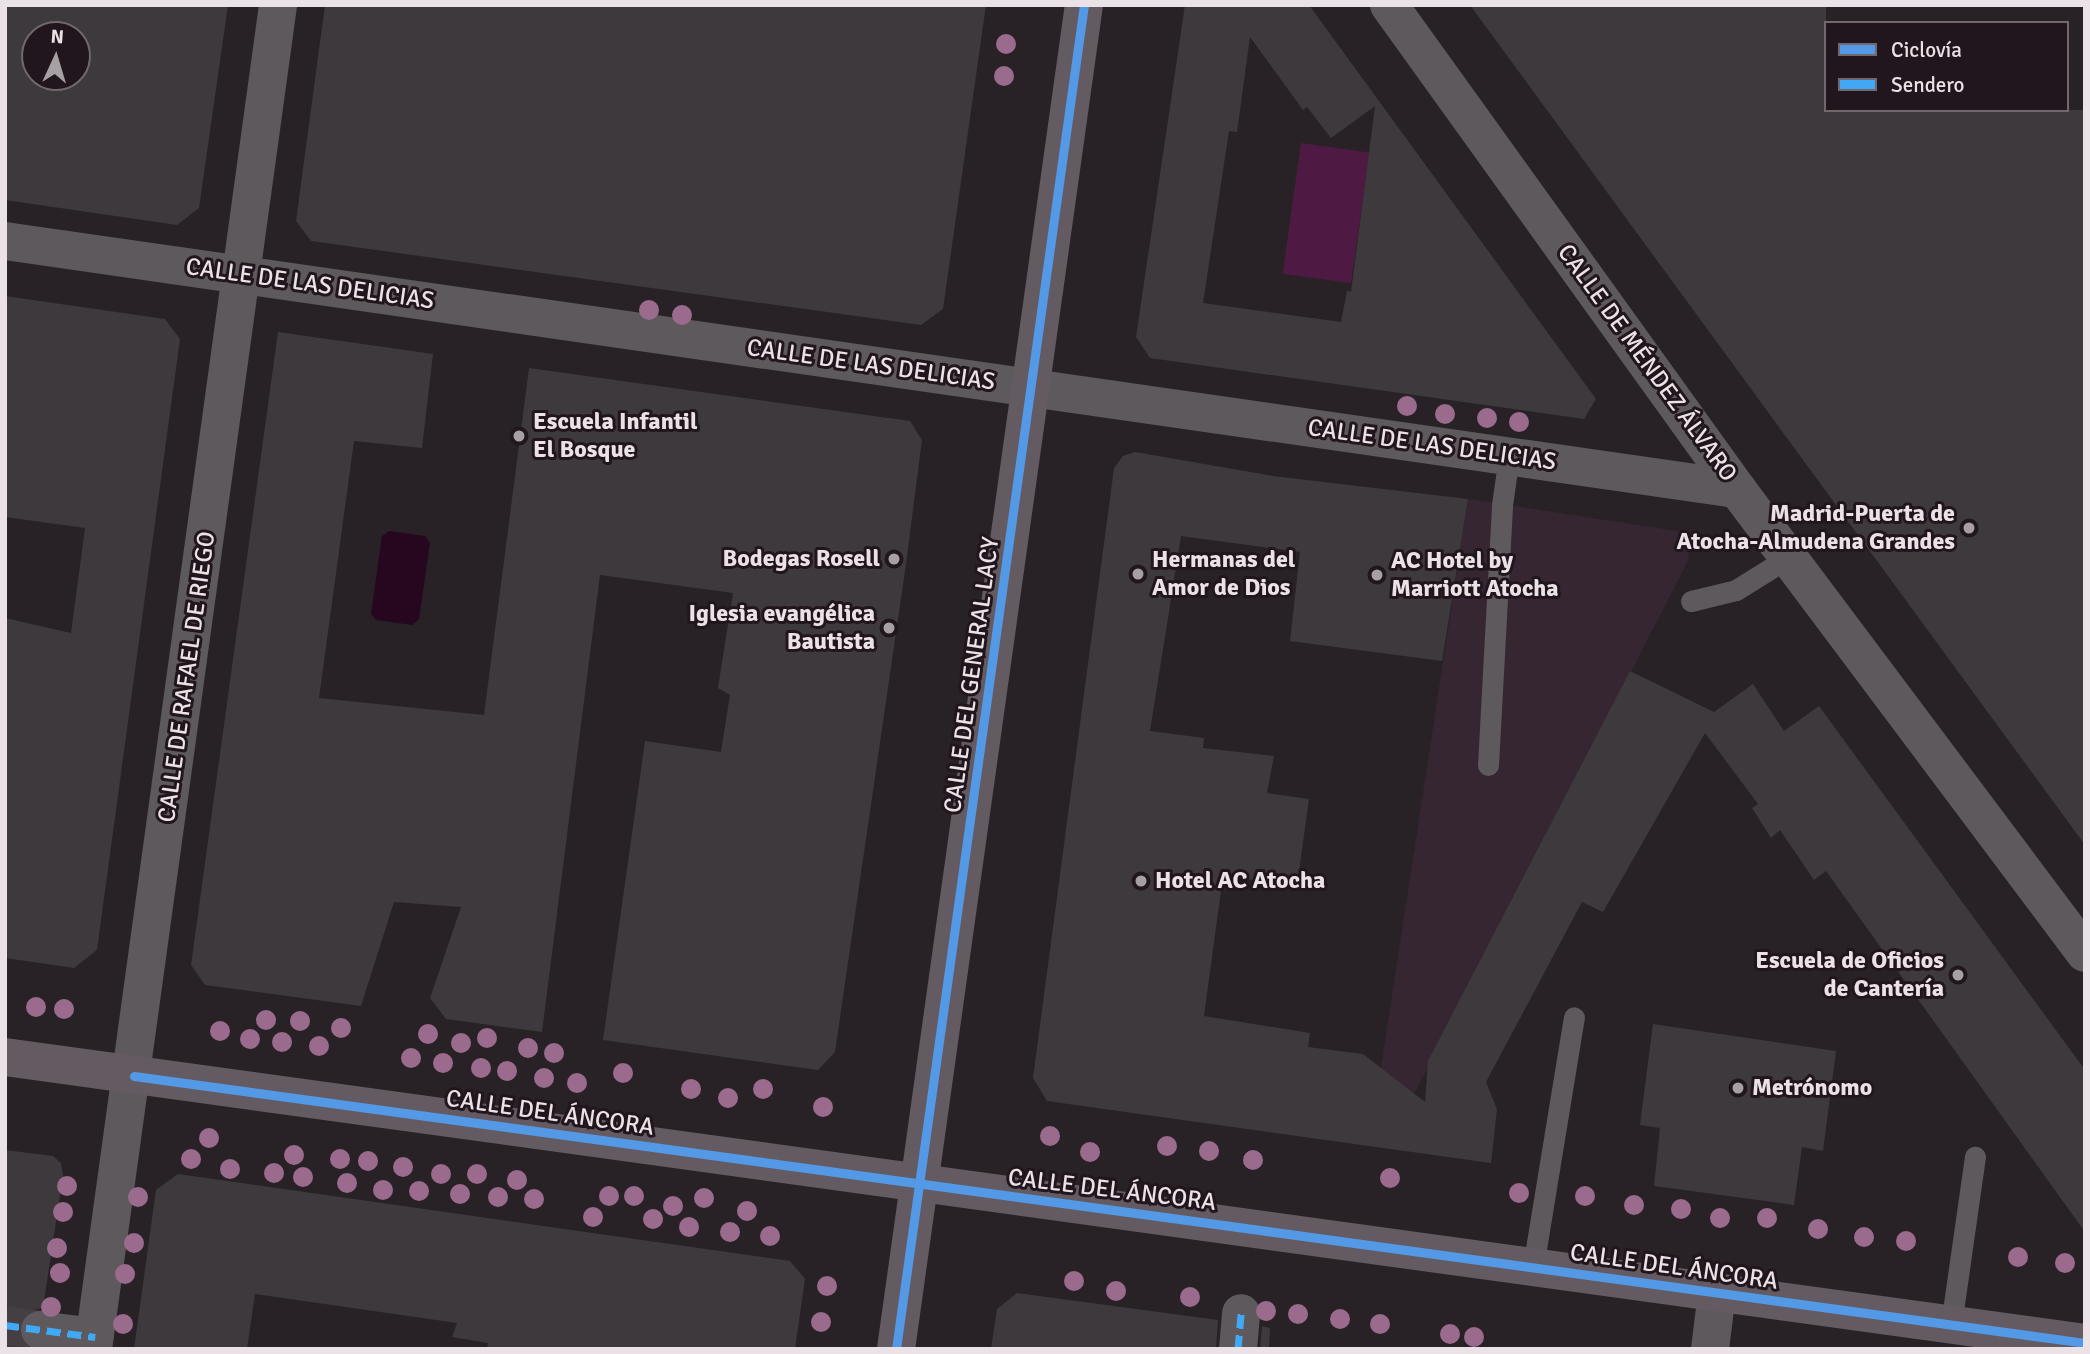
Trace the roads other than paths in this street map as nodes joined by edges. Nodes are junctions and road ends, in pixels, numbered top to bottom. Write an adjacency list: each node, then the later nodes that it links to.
1 (278, 5): 5 (street, CALLE DE RAFAEL DE RIEGO)
2 (1084, 5): 6 (main road, CALLE DEL GENERAL LACY)
3 (1390, 5): 8 (street, CALLE DE MÉNDEZ ÁLVARO)
4 (5, 241): 5 (street, CALLE DE LAS DELICIAS)
5 (241, 273): 6 (street, CALLE DE LAS DELICIAS); 15 (street, CALLE DE RAFAEL DE RIEGO)
6 (1030, 388): 7 (street, CALLE DE LAS DELICIAS); 17 (main road, CALLE DEL GENERAL LACY)
7 (1509, 456): 8 (street, CALLE DE LAS DELICIAS); 11 (lane)
8 (1737, 489): 9 (street, CALLE DE MÉNDEZ ÁLVARO)
9 (1789, 558): 10 (lane); 12 (street, CALLE DE MÉNDEZ ÁLVARO)
10 (1692, 601)
11 (1488, 765)
12 (2085, 953)
13 (1574, 1017): 18 (lane)
14 (5, 1058): 15 (main road, CALLE DEL ÁNCORA)
15 (134, 1076): 17 (main road, CALLE DEL ÁNCORA); 22 (street, CALLE DE RAFAEL DE RIEGO)
16 (1975, 1157): 20 (lane)
17 (920, 1183): 18 (main road, CALLE DEL ÁNCORA); 24 (main road, CALLE DEL GENERAL LACY)
18 (1533, 1267): 19 (main road, CALLE DEL ÁNCORA)
19 (1717, 1293): 20 (main road, CALLE DEL ÁNCORA); 25 (street)
20 (1951, 1325): 23 (main road, CALLE DEL ÁNCORA)
21 (40, 1330): 22 (street)
22 (94, 1343)
23 (2085, 1343)
24 (896, 1349)
25 (1710, 1349)

